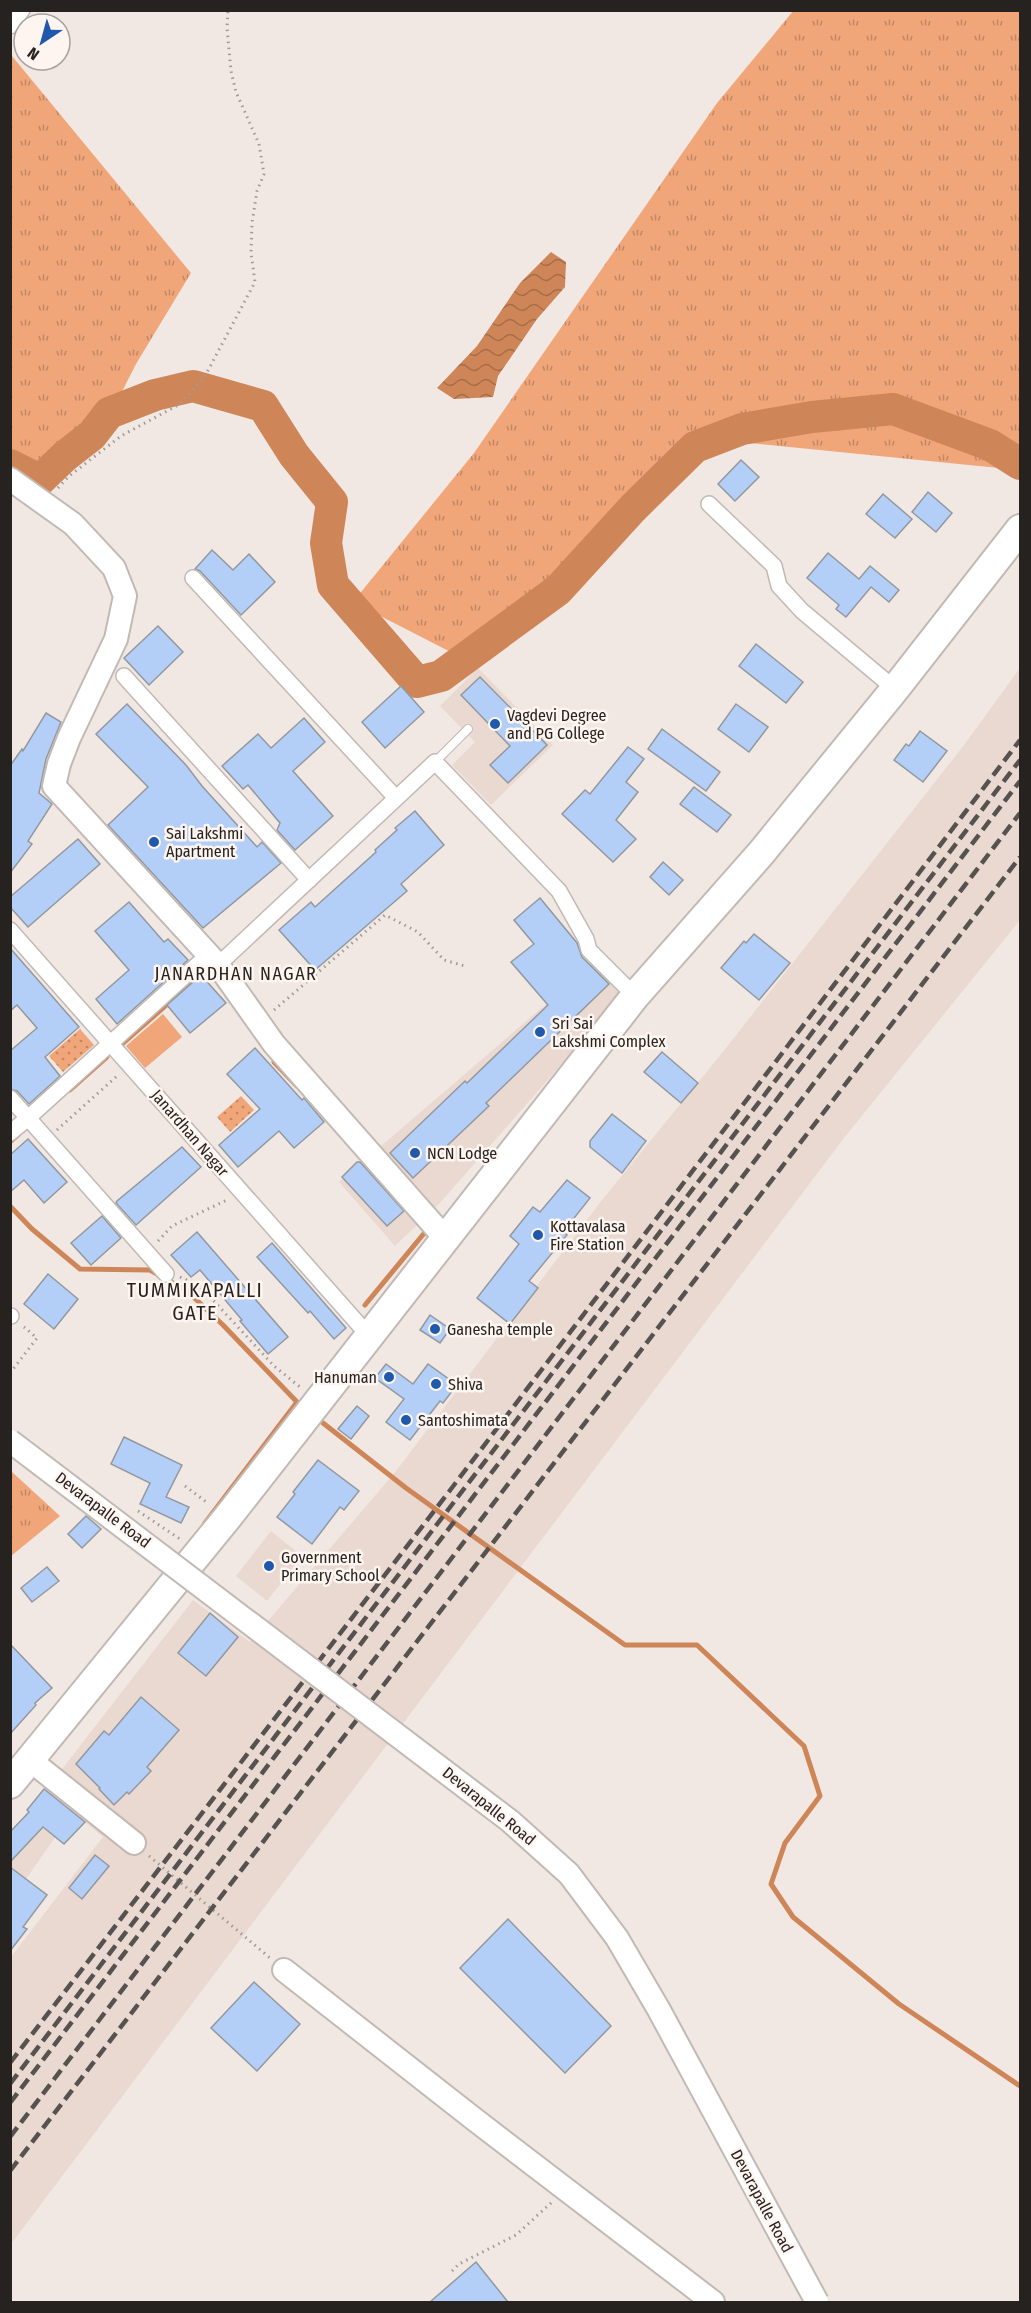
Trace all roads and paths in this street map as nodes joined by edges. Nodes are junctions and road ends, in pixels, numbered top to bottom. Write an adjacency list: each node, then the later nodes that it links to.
1 (22, 10): 3 (street)
2 (228, 10): 5 (path)
3 (10, 26)
4 (10, 479): 5 (street)
5 (44, 503): 16 (street)
6 (709, 504): 10 (street)
7 (1020, 529): 10 (highway)
8 (193, 578): 13 (street)
9 (124, 676): 14 (street)
10 (895, 689): 18 (highway)
11 (468, 729): 12 (lane)
12 (435, 762): 13 (street); 18 (street)
13 (396, 798): 14 (street)
14 (309, 880): 16 (street)
15 (10, 930): 20 (street, Janardhan Nagar)
16 (213, 960): 19 (street); 20 (street)
17 (465, 966): 19 (path)
18 (635, 996): 27 (highway)
19 (258, 1023): 27 (street)
20 (111, 1043): 21 (street, Janardhan Nagar); 23 (street)
21 (130, 1065): 25 (path); 26 (street, Janardhan Nagar)
22 (10, 1098): 23 (street)
23 (28, 1118): 24 (street); 25 (street)
24 (10, 1133)
25 (47, 1139): 28 (street)
26 (250, 1202): 28 (path); 31 (street, Janardhan Nagar)
27 (445, 1239): 31 (highway)
28 (147, 1252): 29 (street)
29 (166, 1274): 33 (path)
30 (11, 1316): 32 (path)
31 (369, 1336): 33 (highway)
32 (10, 1373)
33 (318, 1401): 36 (highway)
34 (10, 1442): 44 (street, Devarapalle Road, bridge)
35 (185, 1486): 36 (path)
36 (227, 1518): 37 (highway)
37 (30, 1760): 38 (highway); 39 (street)
38 (10, 1784)
39 (134, 1843): 40 (path)
40 (284, 1970): 41 (street)
41 (566, 2189): 42 (path); 43 (street)
42 (452, 2271)
43 (713, 2302)
44 (817, 2302)

